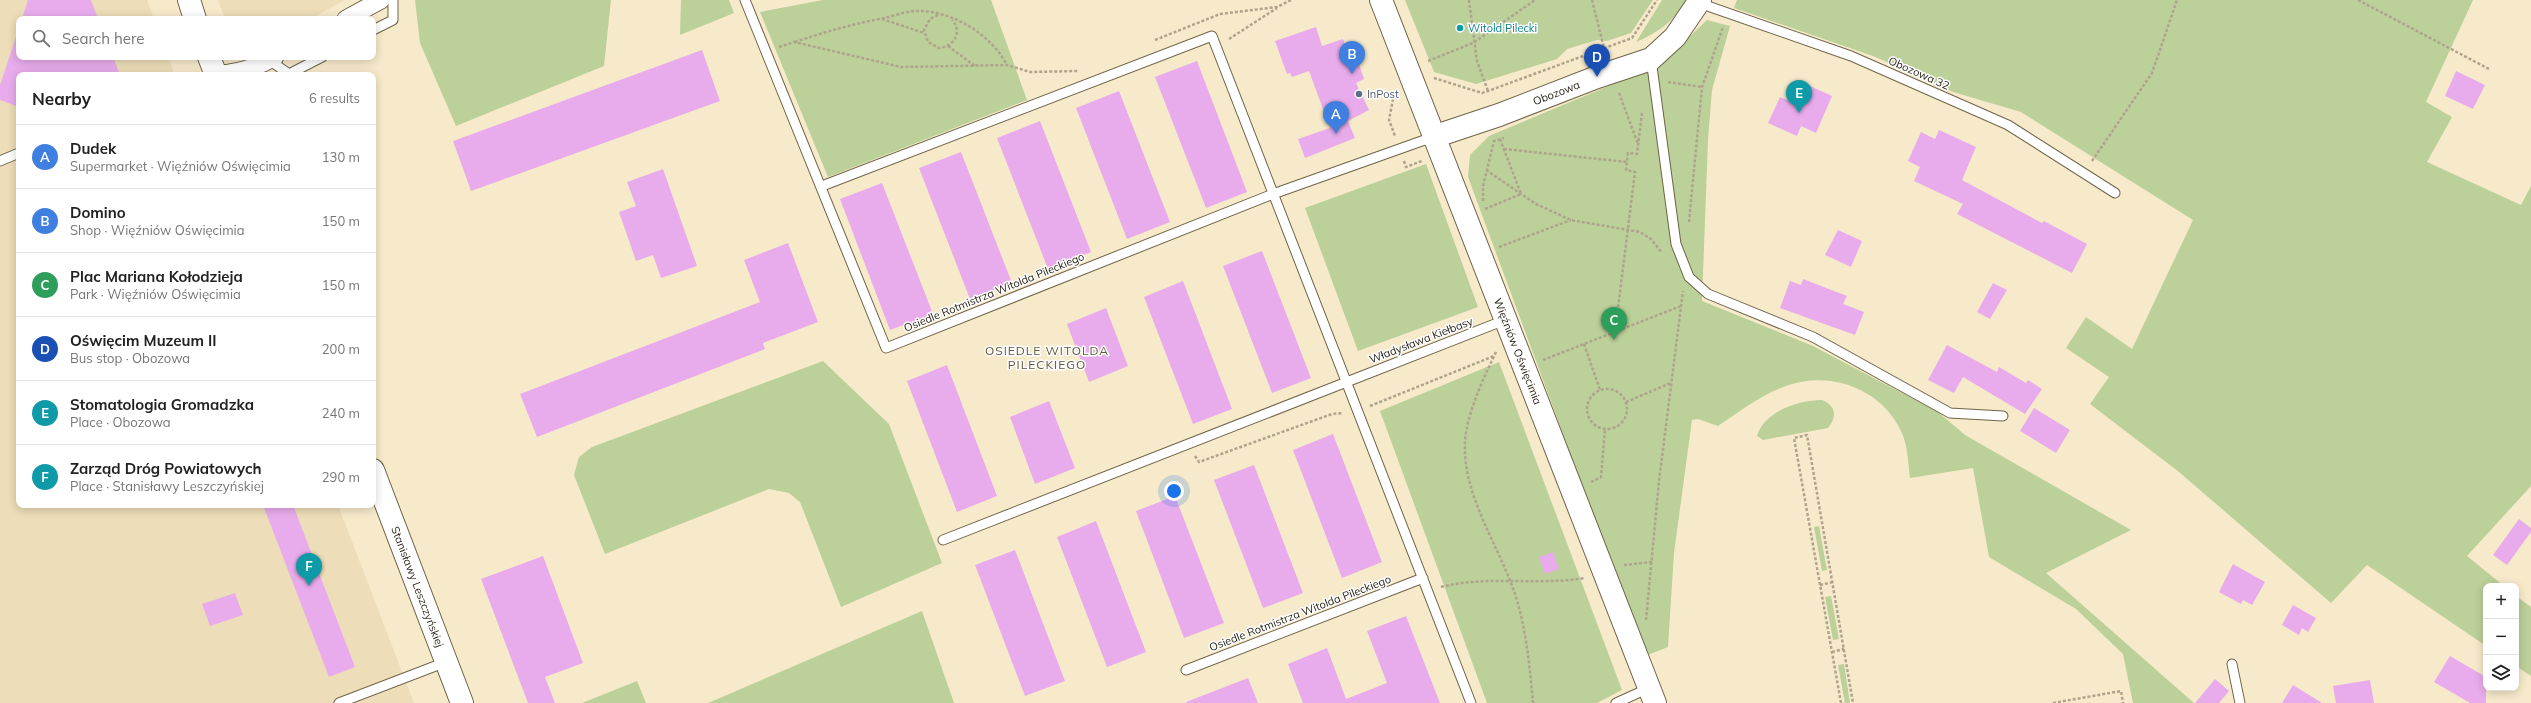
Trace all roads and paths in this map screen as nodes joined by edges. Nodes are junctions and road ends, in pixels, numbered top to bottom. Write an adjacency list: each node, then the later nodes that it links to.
1 (189, 0): 17 (street)
2 (381, 0): 18 (street)
3 (394, 0): 21 (lane)
4 (745, 0): 29 (lane, Osiedle Rotmistrza Witolda Pileckiego)
5 (1291, 0): 14 (path)
6 (1381, 0): 52 (street, Więźniów Oświęcimia)
7 (1469, 0): 25 (path)
8 (1535, 0): 25 (path)
9 (1592, 0): 28 (path)
10 (1657, 0): 28 (path)
11 (2177, 0): 60 (path)
12 (2358, 0): 39 (path)
13 (1699, 1): 15 (lane, Obozowa 32); 30 (street, Obozowa)
14 (1277, 7): 24 (path); 27 (path)
15 (1727, 14): 46 (path); 60 (lane, Obozowa 32)
16 (942, 15): 19 (path); 20 (path); 22 (path)
17 (194, 16)
18 (352, 16)
19 (949, 17): 26 (path); 36 (path)
20 (882, 18): 22 (path); 23 (path)
21 (376, 28)
22 (924, 34): 26 (path)
23 (794, 42): 29 (path); 37 (path)
24 (1151, 42)
25 (1473, 43): 35 (path); 47 (path)
26 (948, 46): 37 (path)
27 (1216, 47): 61 (lane); 63 (lane)
28 (1604, 48): 47 (path)
29 (766, 51): 61 (lane, Osiedle Rotmistrza Witolda Pileckiego)
30 (1651, 59): 45 (lane); 52 (street, Obozowa)
31 (210, 60): 40 (street)
32 (266, 60): 41 (street)
33 (274, 60): 42 (lane)
34 (316, 60): 43 (lane)
35 (1424, 62)
36 (1007, 65): 37 (path); 38 (path)
37 (976, 67)
38 (1085, 68)
39 (2489, 69)
40 (215, 72)
41 (233, 72)
42 (287, 72)
43 (293, 72)
44 (1431, 77): 47 (path)
45 (1654, 80): 46 (path); 48 (path); 74 (lane)
46 (1702, 87): 68 (path)
47 (1488, 91)
48 (1619, 93): 49 (path); 54 (path)
49 (1611, 96)
50 (1643, 106): 54 (path)
51 (1507, 136): 53 (path)
52 (1434, 137): 63 (lane, Osiedle Rotmistrza Witolda Pileckiego); 76 (street, Więźniów Oświęcimia)
53 (1500, 139): 55 (path); 59 (path)
54 (1638, 144): 58 (path)
55 (1504, 149): 58 (path); 64 (path)
56 (16, 154): 57 (lane)
57 (0, 161)
58 (1627, 162): 69 (path)
59 (1486, 170): 64 (path); 65 (path)
60 (2084, 173): 62 (lane, Obozowa 32)
61 (822, 186): 63 (lane, Osiedle Rotmistrza Witolda Pileckiego)
62 (2115, 193)
63 (1273, 194): 82 (lane)
64 (1521, 194): 65 (path); 67 (path)
65 (1483, 210): 66 (path)
66 (1485, 216)
67 (1571, 220): 69 (path); 71 (path)
68 (1689, 228)
69 (1628, 230): 73 (path); 77 (path)
70 (1495, 241): 71 (path)
71 (1497, 248): 72 (path)
72 (1500, 255)
73 (1665, 257)
74 (1685, 267): 75 (path); 87 (lane)
75 (1681, 306): 77 (path); 83 (path)
76 (1505, 320): 82 (lane, Władysława Kiełbasy); 107 (street, Więźniów Oświęcimia)
77 (1614, 332): 78 (path)
78 (1584, 344): 80 (path); 84 (path)
79 (1498, 346): 81 (path)
80 (1538, 354)
81 (1494, 356): 86 (path); 97 (path)
82 (1346, 382): 86 (lane); 89 (lane)
83 (1671, 383): 85 (path); 93 (path)
84 (1600, 390): 85 (path); 88 (path)
85 (1626, 402): 88 (path)
86 (1358, 411): 89 (path); 96 (lane)
87 (2003, 416)
88 (1605, 429): 91 (path)
89 (1187, 444): 92 (lane)
90 (376, 478): 104 (street, Stanisławy Leszczyńskiej)
91 (1586, 484)
92 (943, 540)
93 (1652, 562): 94 (path); 101 (path)
94 (1617, 565)
95 (1587, 577): 97 (path)
96 (1423, 578): 100 (lane); 106 (lane, Osiedle Rotmistrza Witolda Pileckiego)
97 (1509, 581): 100 (path); 111 (path)
98 (1833, 582): 99 (path); 99 (path); 102 (path)
99 (1820, 585): 103 (path)
100 (1427, 590): 110 (lane)
101 (1646, 621)
102 (1844, 649): 103 (path); 114 (path)
103 (1832, 652): 113 (path)
104 (447, 662): 108 (lane); 109 (street, Stanisławy Leszczyńskiej)
105 (2232, 664): 117 (lane)
106 (1186, 670)
107 (1652, 696): 112 (lane)
108 (339, 703)
109 (462, 703)
110 (1471, 703)
111 (1533, 703)
112 (1616, 703)
113 (1841, 703)
114 (1853, 703)
115 (2053, 703): 116 (path)
116 (2123, 703)
117 (2240, 703)

